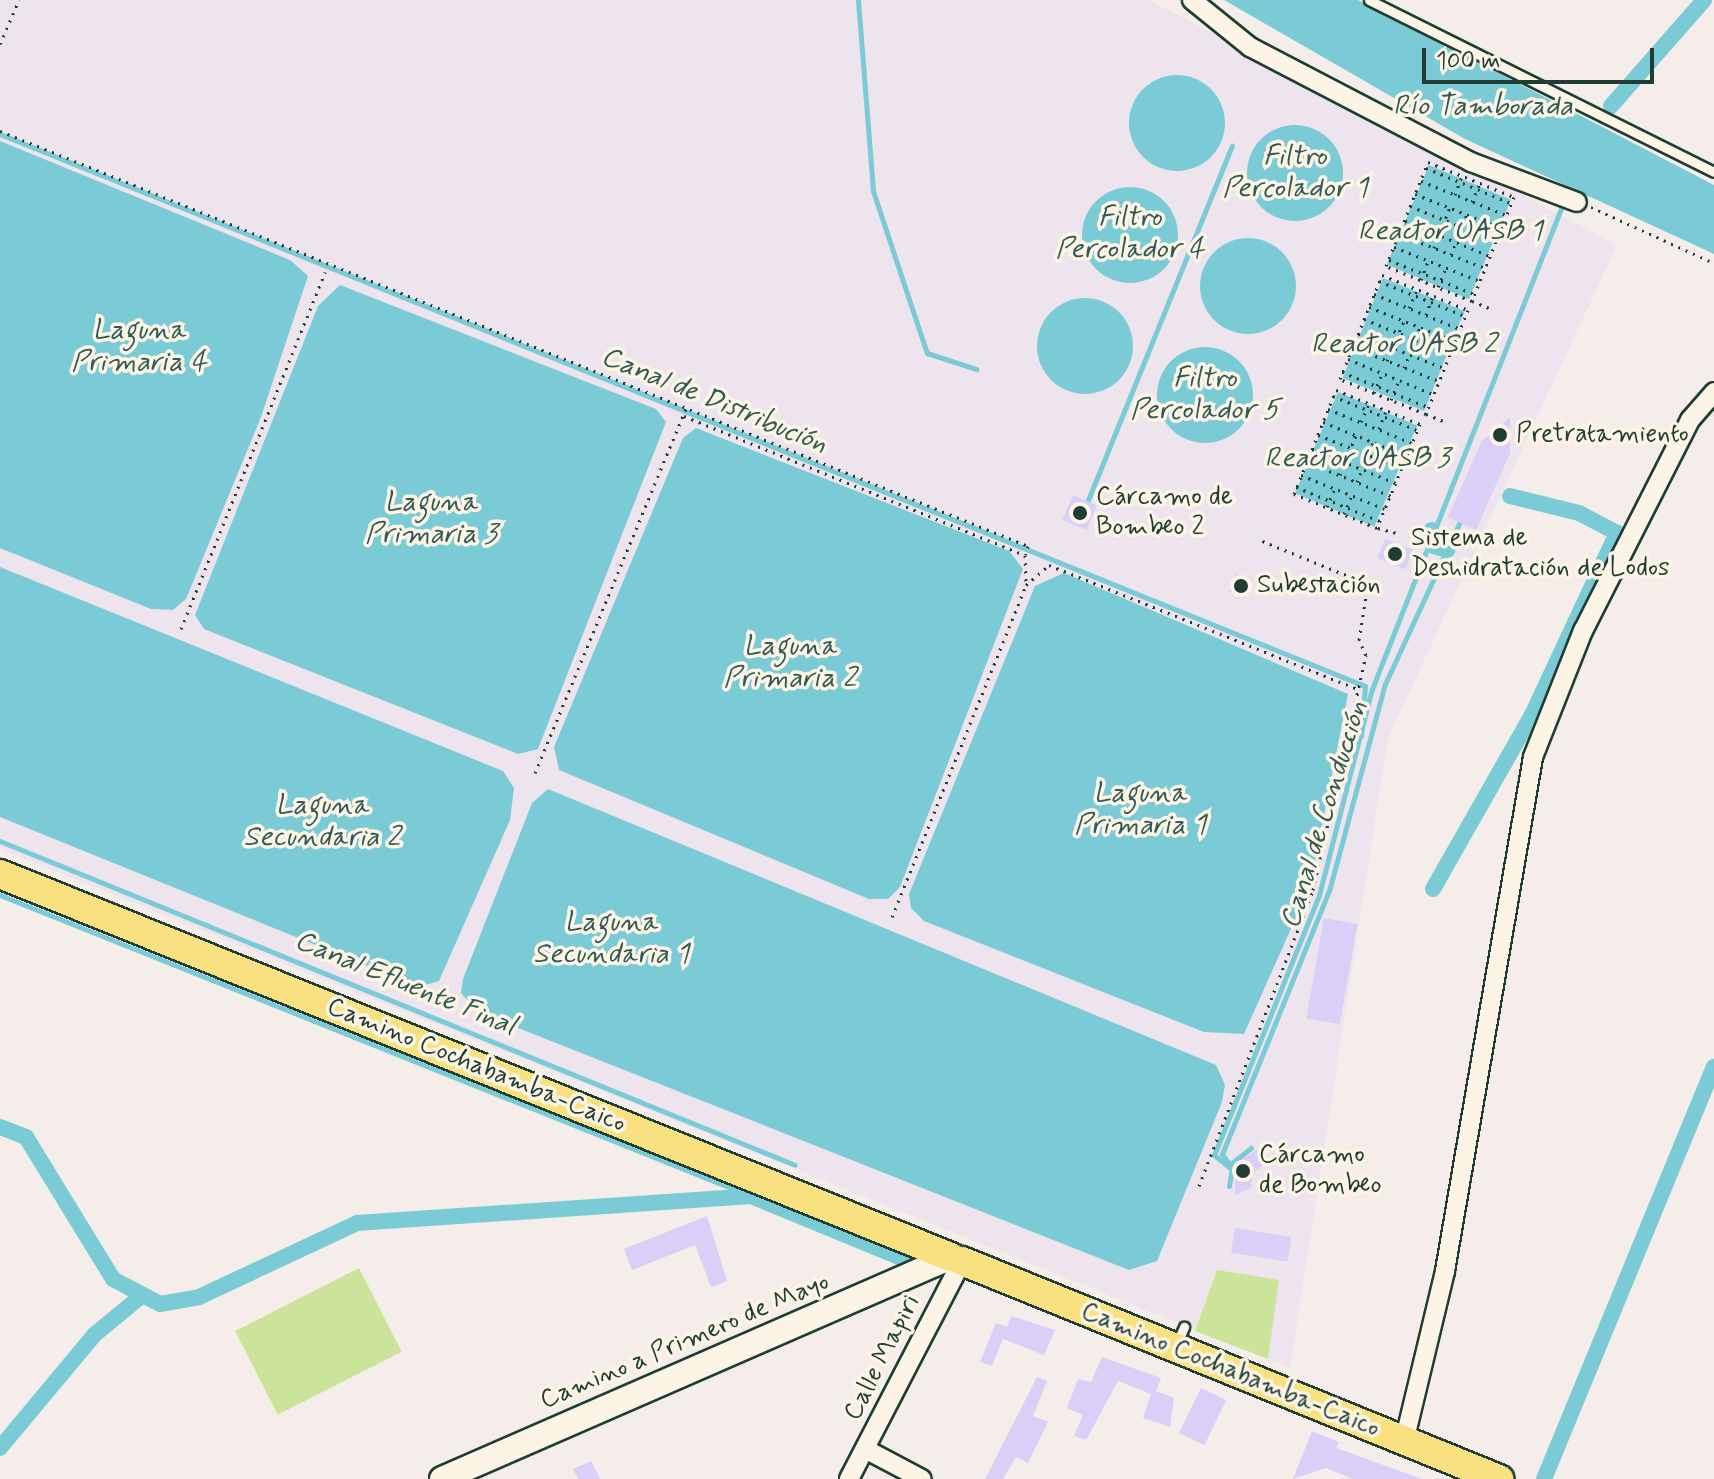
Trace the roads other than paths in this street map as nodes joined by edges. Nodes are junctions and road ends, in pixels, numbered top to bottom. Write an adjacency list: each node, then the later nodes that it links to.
1 (1192, 0): 4 (street)
2 (1369, 0): 3 (lane)
3 (1714, 172)
4 (1577, 202)
5 (1714, 392): 8 (street)
6 (0, 874): 7 (main road, Camino Cochabamba-Caico)
7 (957, 1259): 8 (main road, Camino Cochabamba-Caico); 9 (street, Calle Mapiri); 10 (main road, Camino a Primero de Mayo)
8 (1404, 1442): 13 (main road, Camino Cochabamba-Caico)
9 (865, 1449): 11 (street, Calle Mapiri); 12 (street)
10 (442, 1479)
11 (849, 1479)
12 (922, 1479)
13 (1499, 1479)

